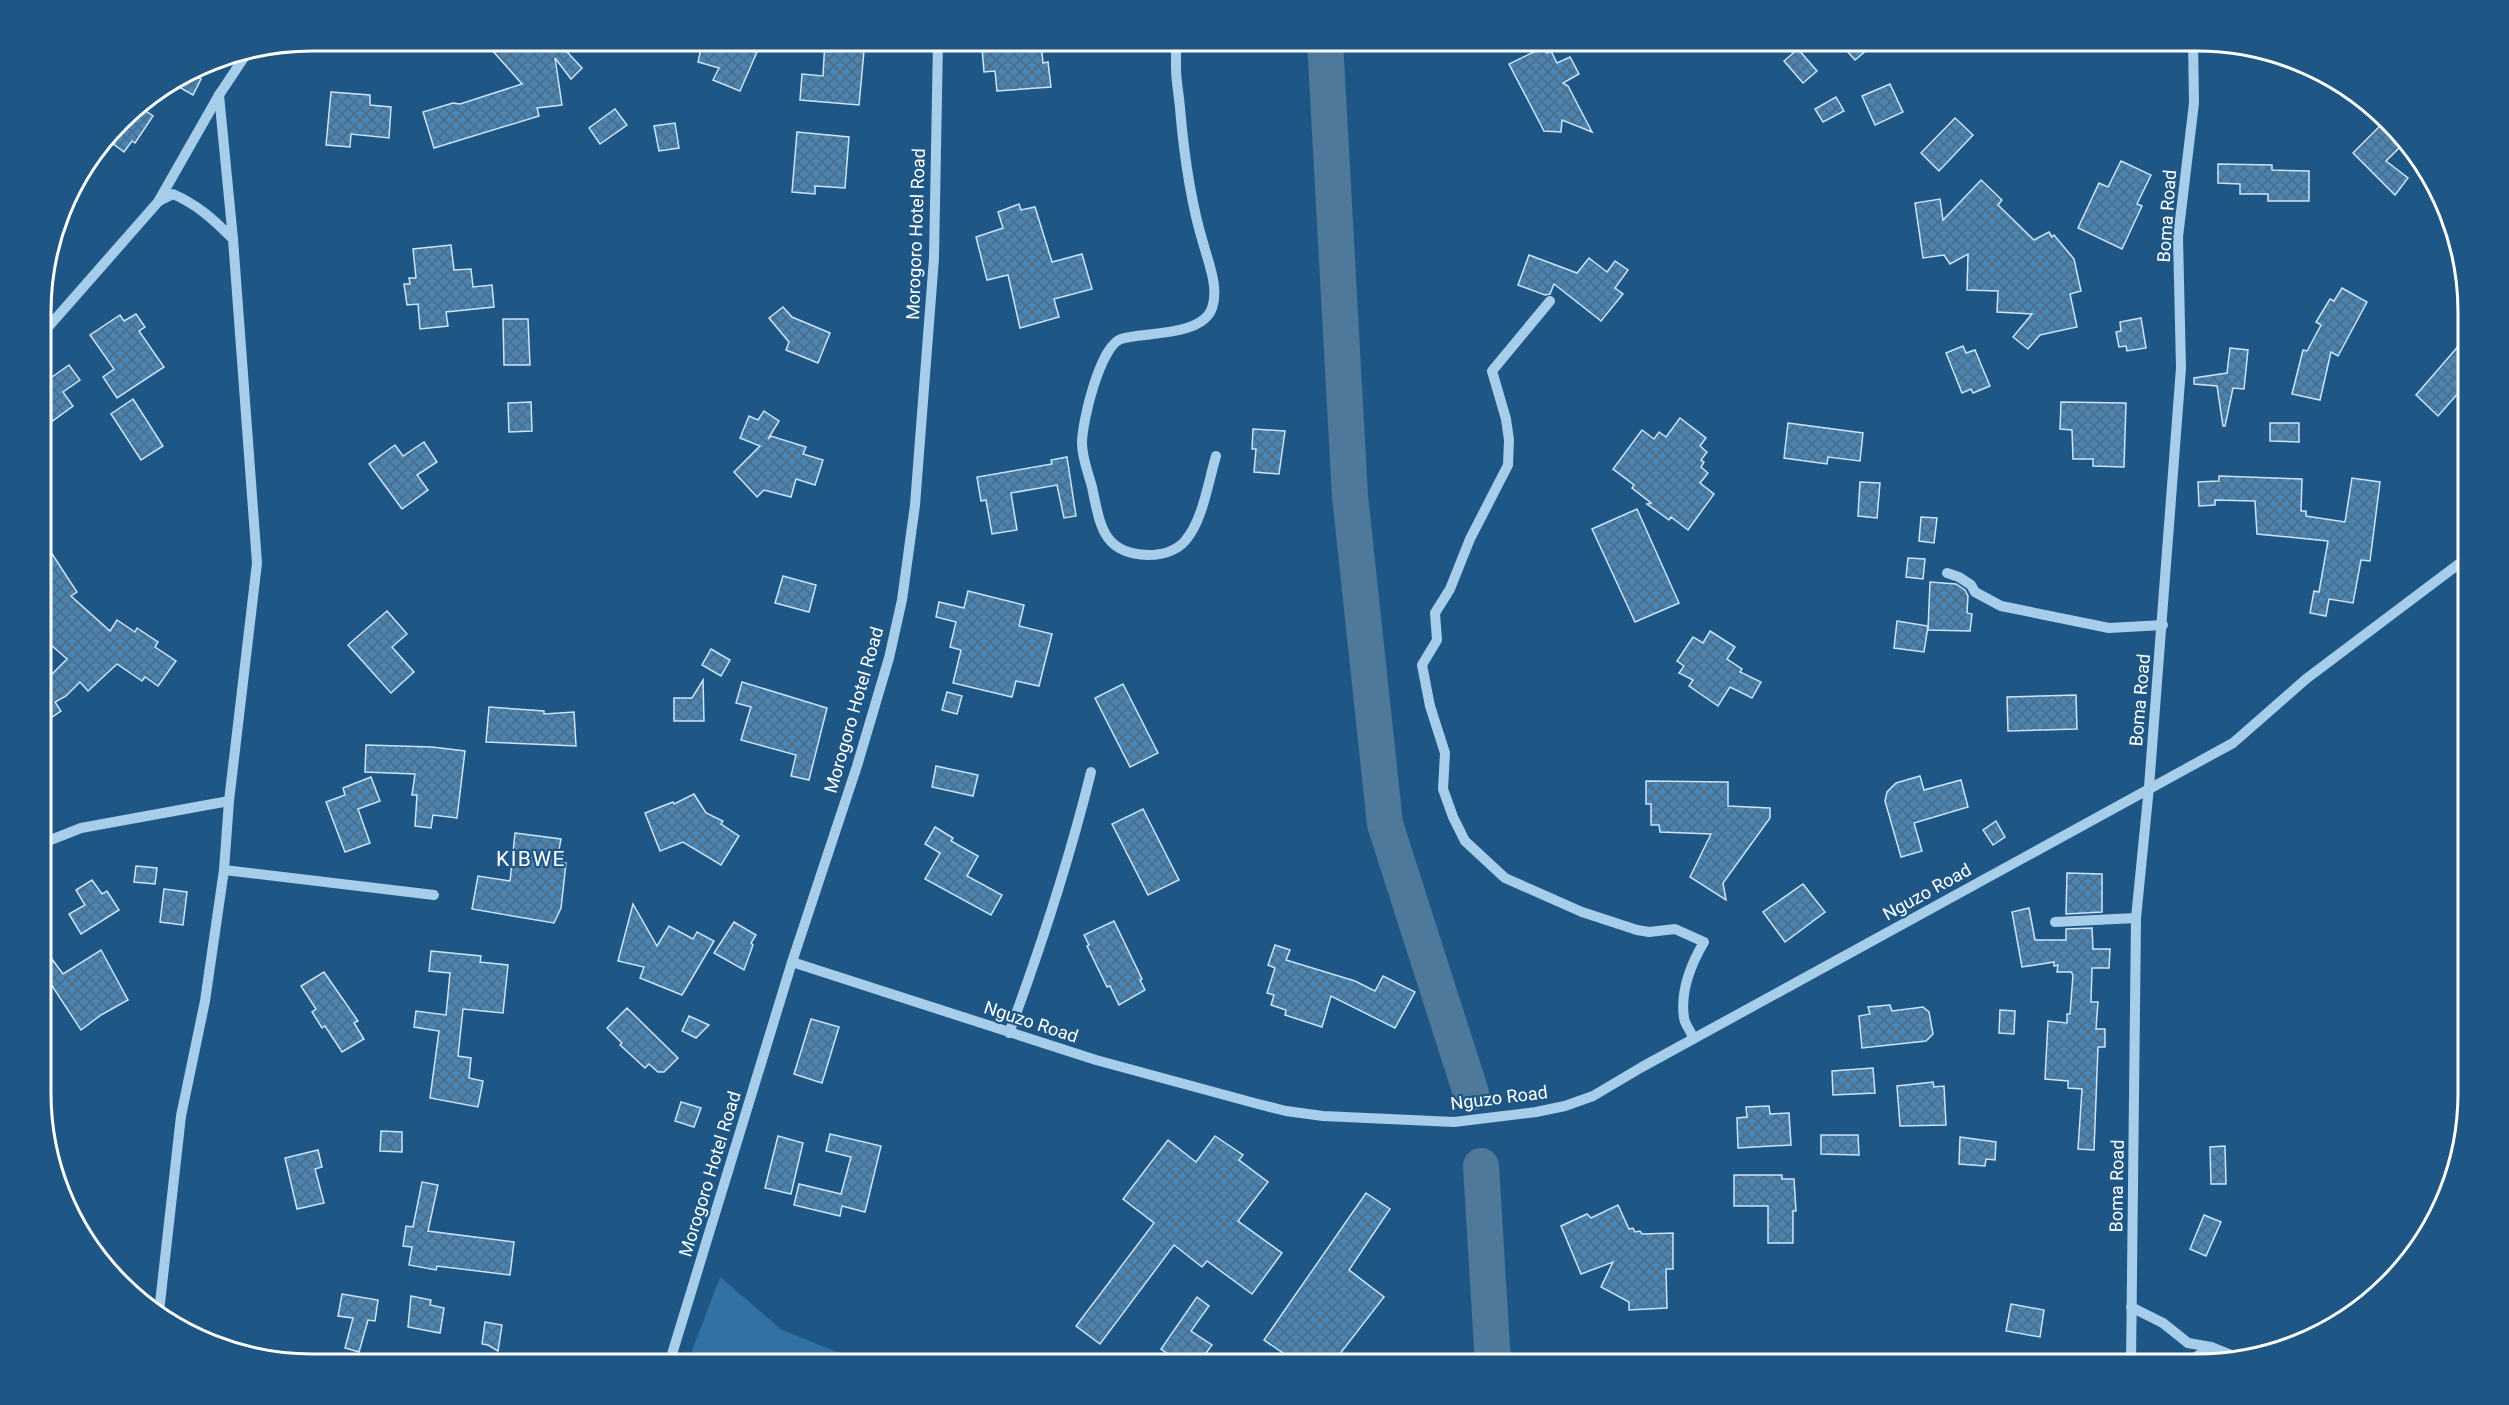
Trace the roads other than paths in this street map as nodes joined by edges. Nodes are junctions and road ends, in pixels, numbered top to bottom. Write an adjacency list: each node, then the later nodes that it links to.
1 (938, 51): 22 (street, Morogoro Hotel Road)
2 (1176, 51): 10 (street)
3 (2193, 51): 13 (street, Boma Road)
4 (242, 61): 5 (street)
5 (219, 95): 6 (street); 7 (street)
6 (158, 202): 7 (street); 9 (street)
7 (233, 239): 16 (street)
8 (1550, 302): 24 (street)
9 (51, 324)
10 (1216, 456)
11 (2458, 565): 15 (street, Nguzo Road)
12 (1947, 573): 13 (street)
13 (2163, 625): 15 (street, Boma Road)
14 (1091, 772): 23 (street)
15 (2149, 787): 20 (street, Boma Road); 24 (street, Nguzo Road)
16 (229, 801): 17 (street); 18 (street)
17 (51, 840)
18 (224, 870): 19 (street); 25 (street)
19 (434, 895)
20 (2136, 918): 21 (street); 26 (street, Boma Road)
21 (2055, 922)
22 (792, 962): 23 (street, Nguzo Road); 29 (street, Morogoro Hotel Road)
23 (1009, 1033): 24 (street, Nguzo Road)
24 (1693, 1039)
25 (160, 1305)
26 (2131, 1307): 27 (street); 30 (street, Boma Road)
27 (2211, 1347): 28 (street); 31 (street)
28 (2224, 1352)
29 (672, 1354)
30 (2131, 1354)
31 (2201, 1354)

